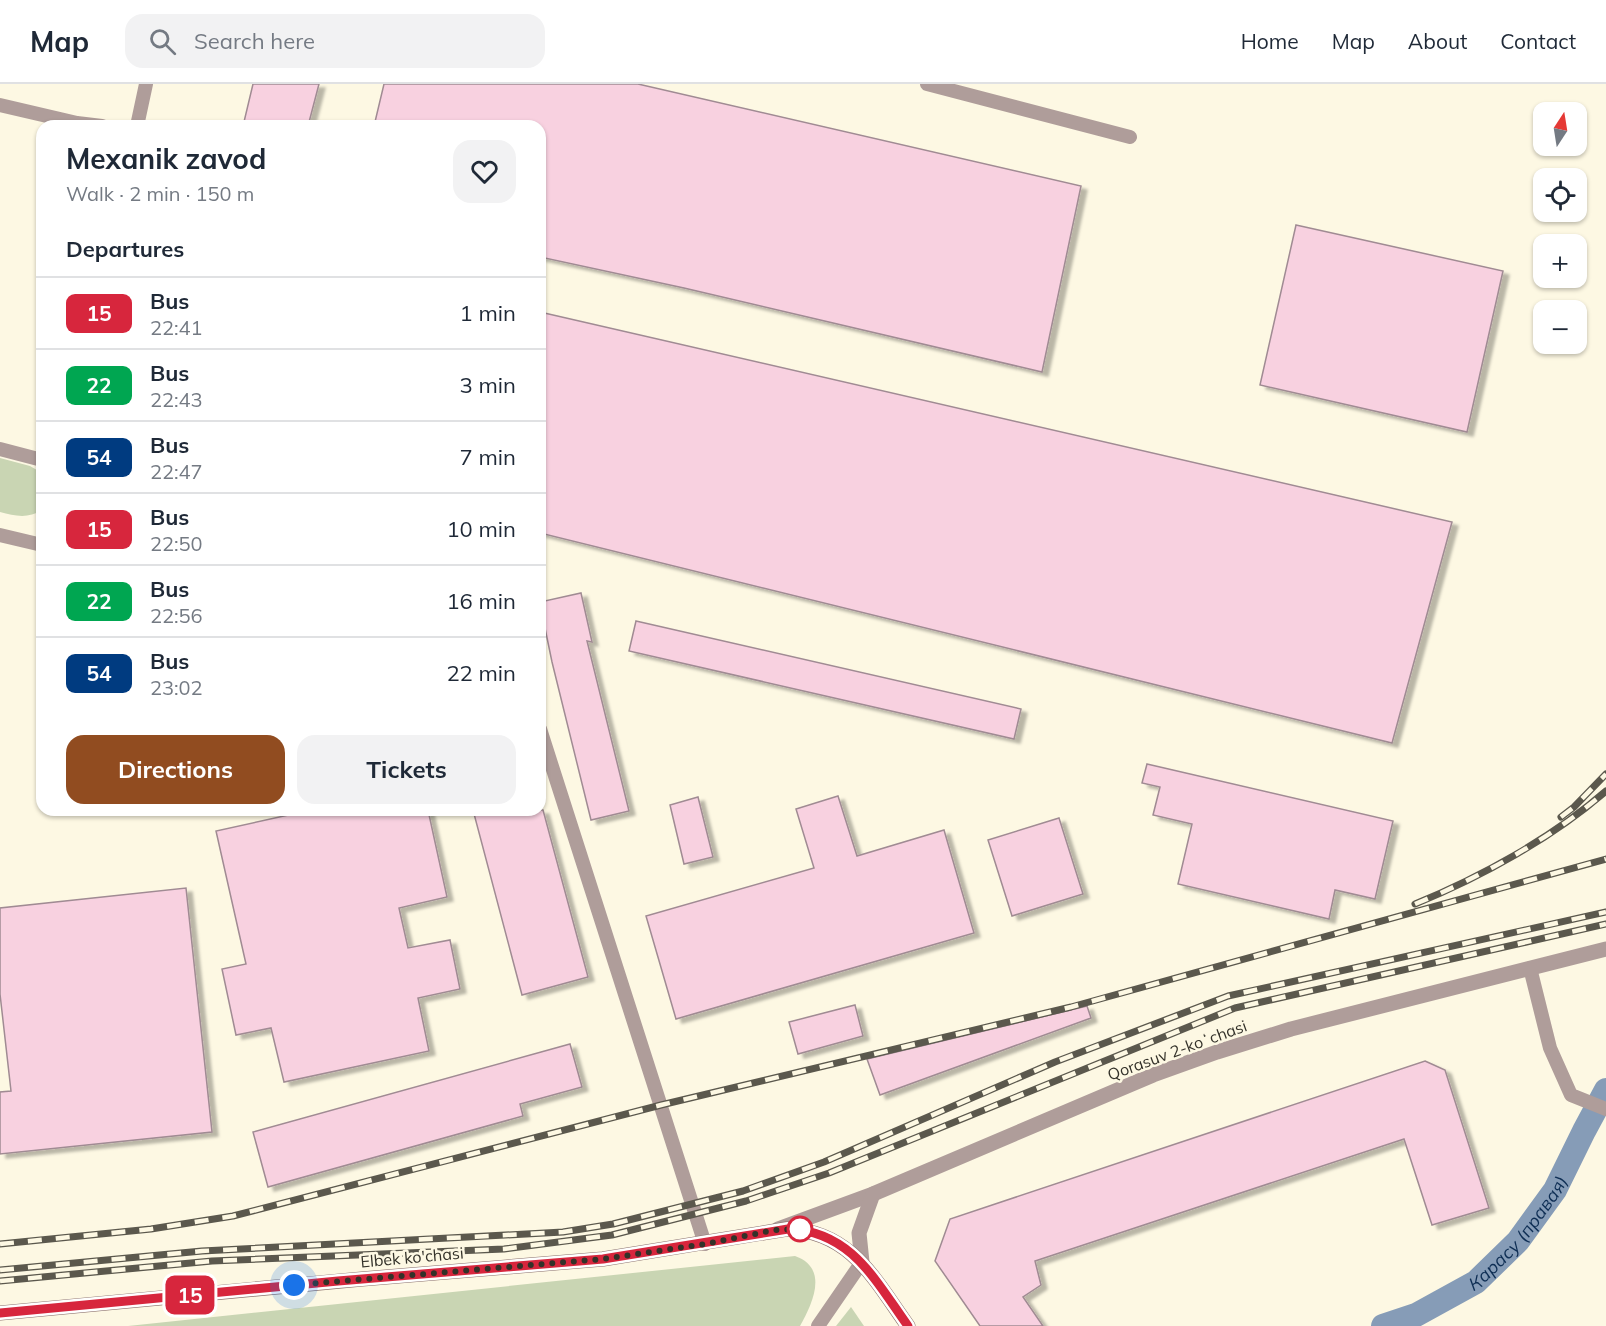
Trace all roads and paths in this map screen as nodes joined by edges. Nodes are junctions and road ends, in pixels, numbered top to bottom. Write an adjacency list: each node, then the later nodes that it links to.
1 (146, 84): 5 (lane)
2 (927, 84): 6 (lane)
3 (0, 105): 4 (lane)
4 (64, 120)
5 (137, 120)
6 (1131, 137)
7 (0, 449): 8 (lane)
8 (36, 458)
9 (0, 535): 10 (lane)
10 (36, 544)
11 (546, 748): 17 (lane)
12 (1606, 949): 13 (street, Qorasuv 2-koʻchasi)
13 (1530, 968): 14 (lane); 15 (street, Qorasuv 2-koʻchasi)
14 (1606, 1109)
15 (873, 1194): 16 (street, Qorasuv 2-koʻchasi); 18 (street)
16 (775, 1230): 17 (main road, Elbek ko'chasi); 18 (main road, Elbek ko'chasi)
17 (705, 1244): 19 (main road, Elbek ko'chasi)
18 (862, 1262): 20 (lane); 21 (main road, Elbek ko'chasi)
19 (0, 1313)
20 (818, 1326)
21 (908, 1326)

